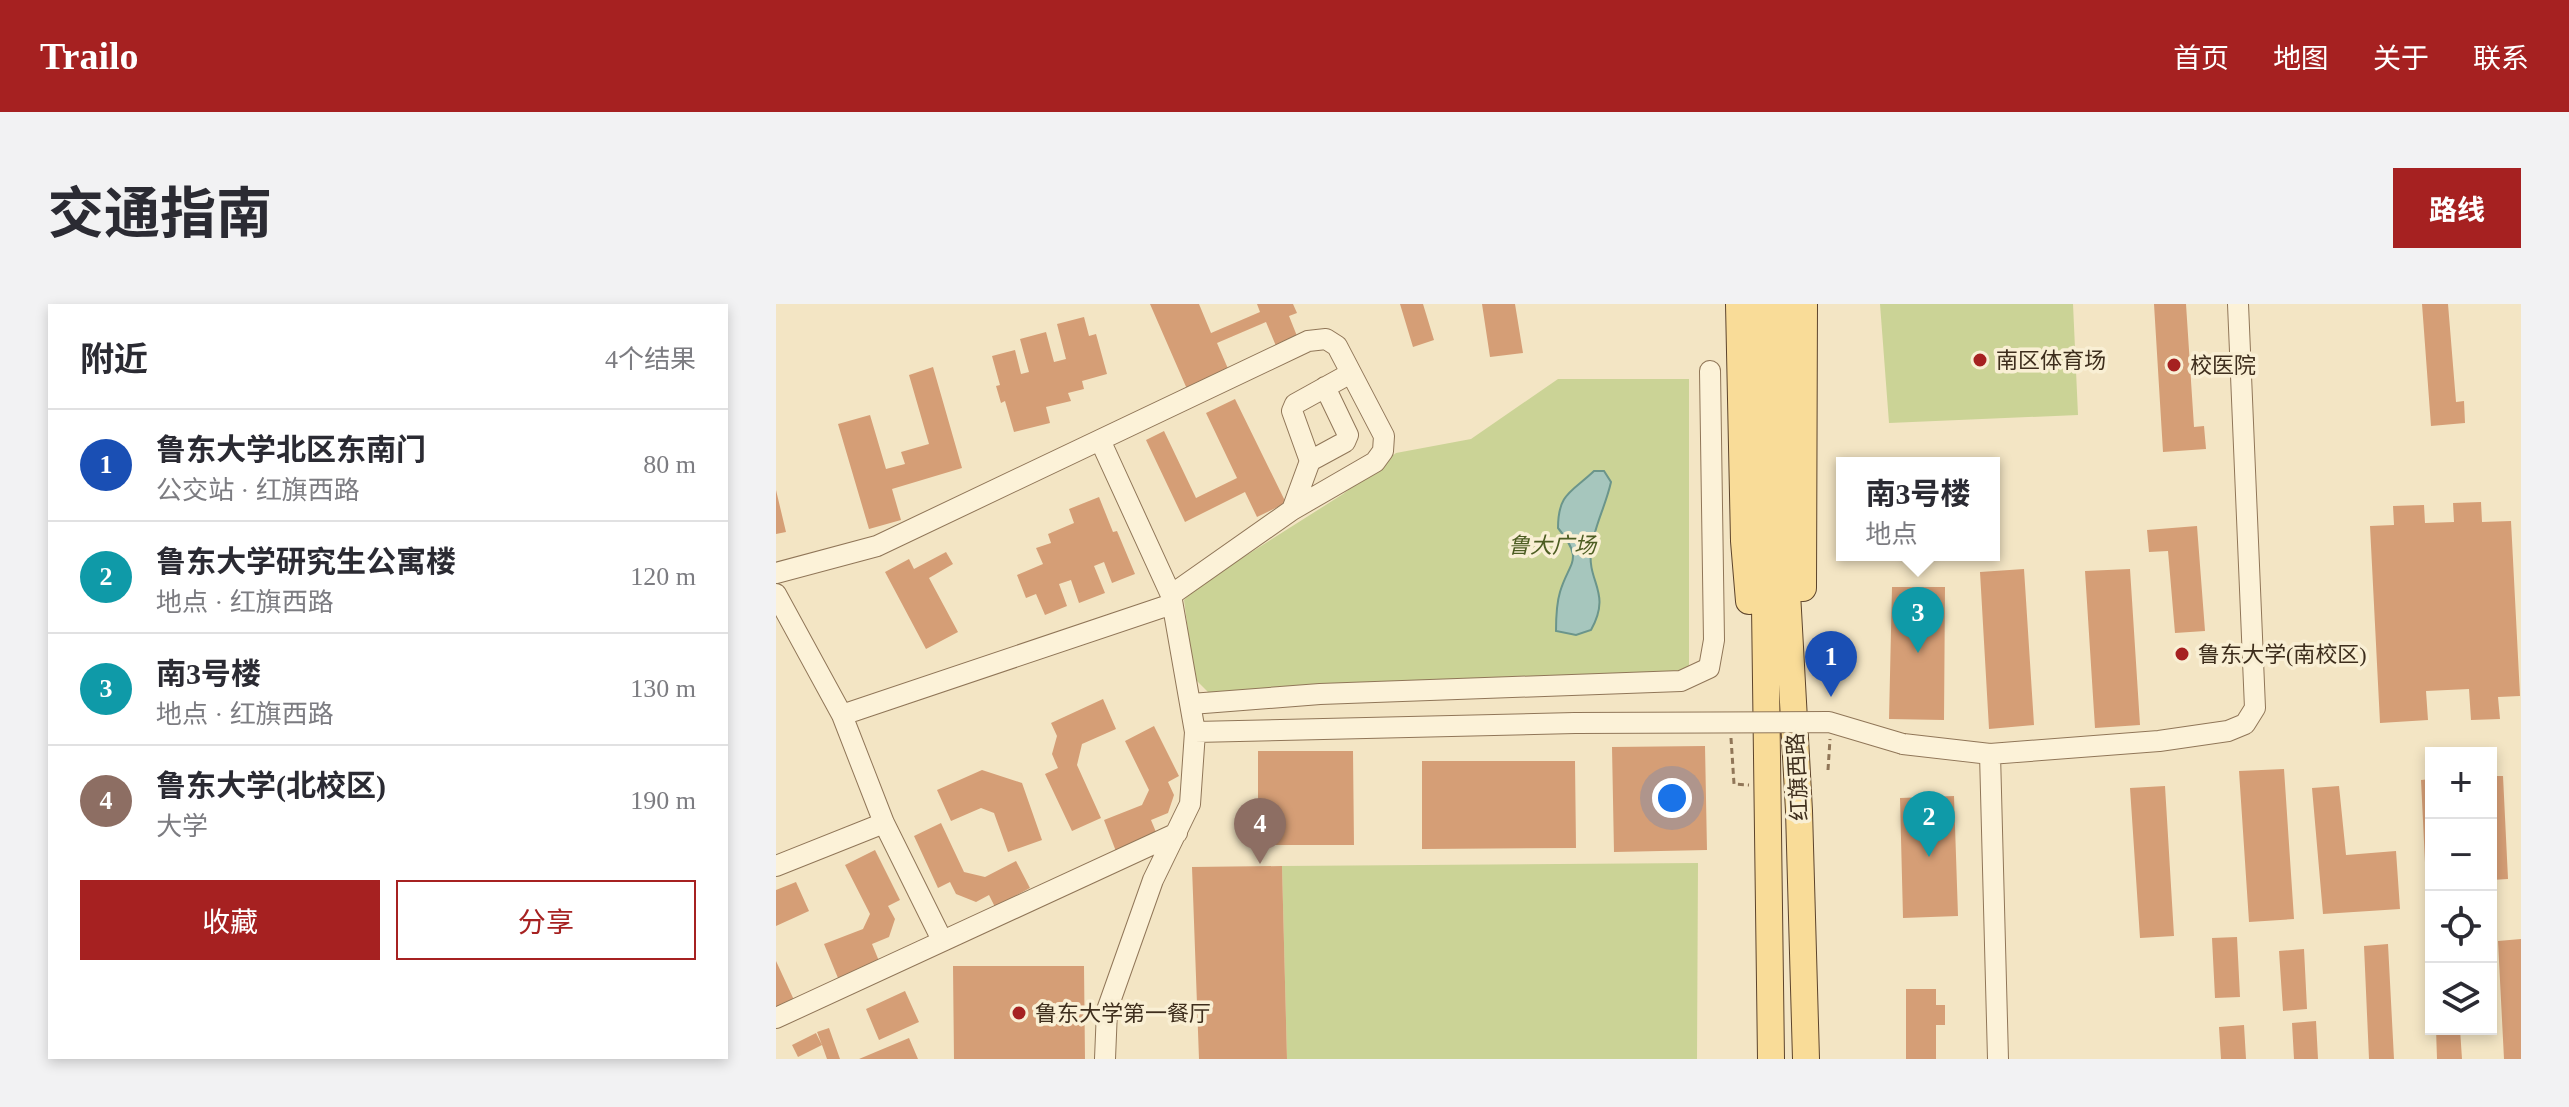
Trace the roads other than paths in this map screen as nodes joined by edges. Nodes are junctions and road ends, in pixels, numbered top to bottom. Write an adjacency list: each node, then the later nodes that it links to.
1 (1739, 304): 19 (main road)
2 (1761, 304): 19 (main road, 红旗西路)
3 (1781, 304): 20 (main road, 红旗西路)
4 (1804, 304): 20 (main road)
5 (2238, 304): 18 (lane)
6 (1710, 371): 15 (lane)
7 (1351, 373): 8 (lane); 9 (lane); 11 (lane)
8 (1325, 387): 10 (lane); 10 (lane)
9 (1100, 440): 12 (lane); 14 (lane)
10 (1310, 461): 11 (lane)
11 (1292, 510): 14 (lane)
12 (776, 573)
13 (776, 594): 16 (lane)
14 (1171, 599): 15 (lane); 16 (lane)
15 (1191, 704): 17 (lane)
16 (842, 715): 21 (lane)
17 (1195, 732): 18 (lane, bridge); 22 (lane)
18 (1990, 754): 29 (lane)
19 (1766, 808): 27 (main road, 红旗西路)
20 (1799, 811): 28 (main road, 红旗西路)
21 (884, 823): 23 (lane); 24 (lane)
22 (1177, 833): 24 (lane); 26 (lane)
23 (776, 866)
24 (942, 940): 25 (lane)
25 (776, 1018)
26 (1105, 1059)
27 (1771, 1059)
28 (1806, 1059)
29 (1998, 1059)

